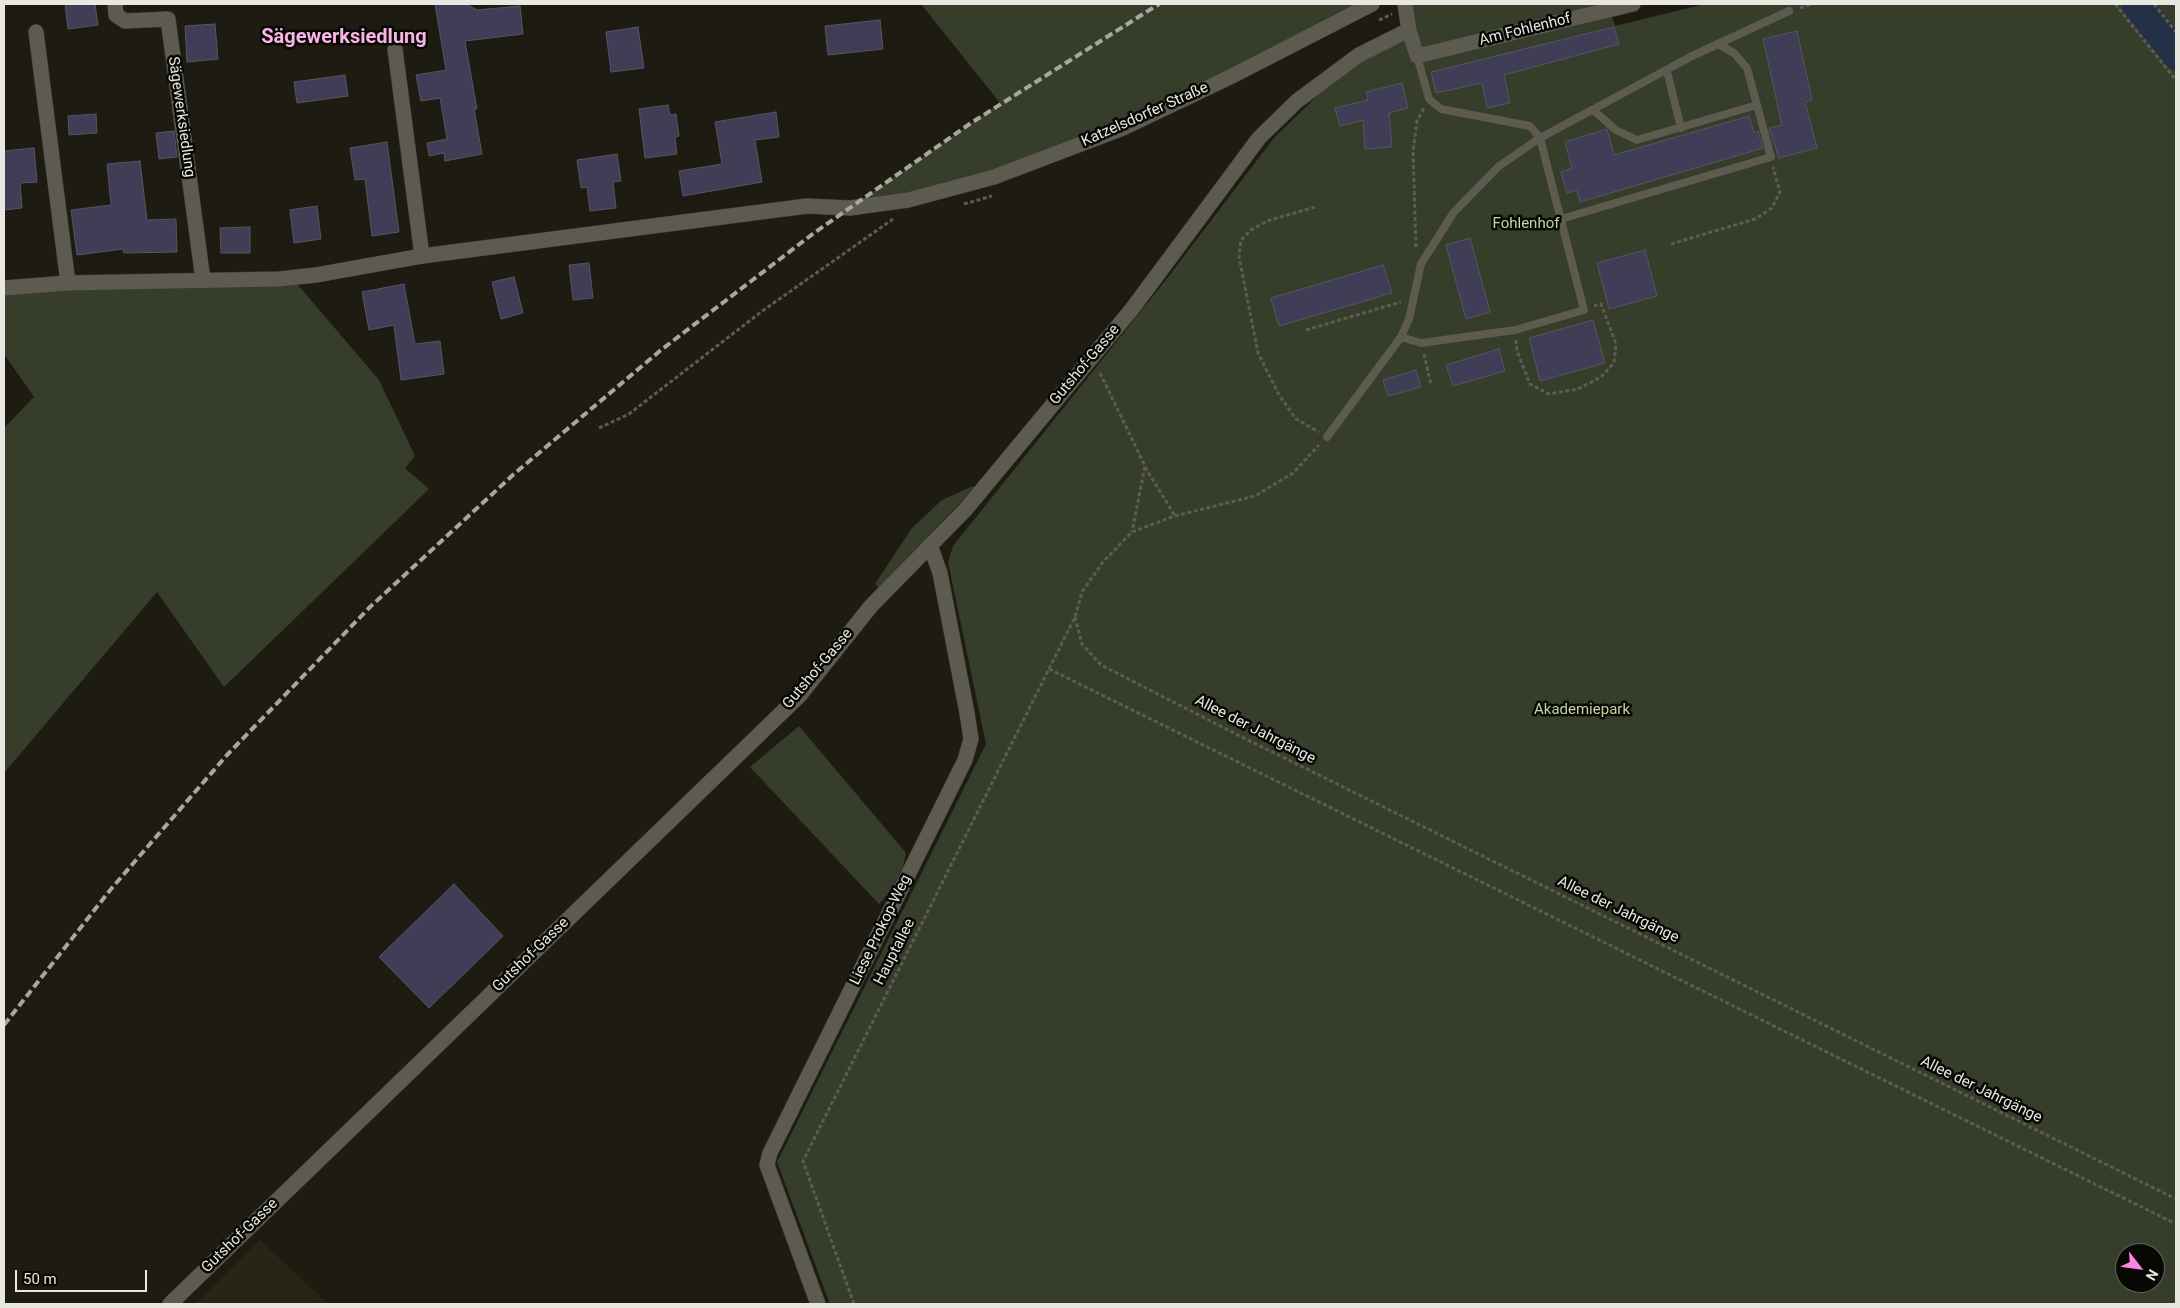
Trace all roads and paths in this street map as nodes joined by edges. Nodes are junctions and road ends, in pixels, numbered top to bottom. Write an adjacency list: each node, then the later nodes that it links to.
1 (115, 4): 28 (street, Sägewerksiedlung)
2 (1372, 4): 26 (street, Katzelsdorfer Straße)
3 (1405, 4): 8 (street)
4 (1633, 4): 13 (street, Am Fohlenhof)
5 (2115, 4): 15 (path)
6 (2154, 4): 10 (path)
7 (1790, 11): 11 (lane)
8 (1409, 30): 13 (street); 44 (street, Gutshof-Gasse)
9 (36, 32): 29 (street)
10 (2176, 32)
11 (1718, 44): 14 (lane); 17 (lane)
12 (395, 49): 26 (street)
13 (1417, 56): 16 (lane)
14 (1667, 71): 18 (lane); 19 (lane)
15 (2176, 80)
16 (1429, 99): 20 (lane); 27 (path)
17 (1757, 105): 19 (lane); 21 (lane)
18 (1593, 110): 19 (lane); 20 (lane)
19 (1681, 128)
20 (1540, 138): 24 (lane); 27 (lane)
21 (1770, 157): 24 (lane); 25 (path)
22 (1315, 207): 40 (path)
23 (894, 218): 39 (path)
24 (1561, 219): 32 (lane)
25 (1671, 244)
26 (422, 256): 28 (street, Katzelsdorfer Straße)
27 (1421, 264): 31 (lane)
28 (203, 280): 29 (street, Katzelsdorfer Straße)
29 (68, 283): 30 (street, Katzelsdorfer Straße)
30 (4, 288)
31 (1414, 298): 33 (path); 35 (lane)
32 (1584, 310): 34 (lane); 34 (path)
33 (1306, 330)
34 (1515, 330): 36 (lane)
35 (1401, 337): 36 (lane); 40 (lane)
36 (1421, 343): 38 (path)
37 (1096, 366): 41 (path)
38 (1431, 385)
39 (599, 428)
40 (1327, 437): 42 (path)
41 (1145, 466): 42 (path); 43 (path)
42 (1175, 516): 43 (path)
43 (1132, 532): 45 (path, Hauptallee)
44 (930, 545): 49 (street, Gutshof-Gasse); 50 (street, Liese Prokop-Weg)
45 (1075, 617): 46 (path, Hauptallee); 47 (path, Allee der Jahrgänge)
46 (1049, 669): 48 (path); 51 (path, Hauptallee)
47 (2176, 1199)
48 (2176, 1224)
49 (170, 1304)
50 (818, 1304)
51 (854, 1304)

